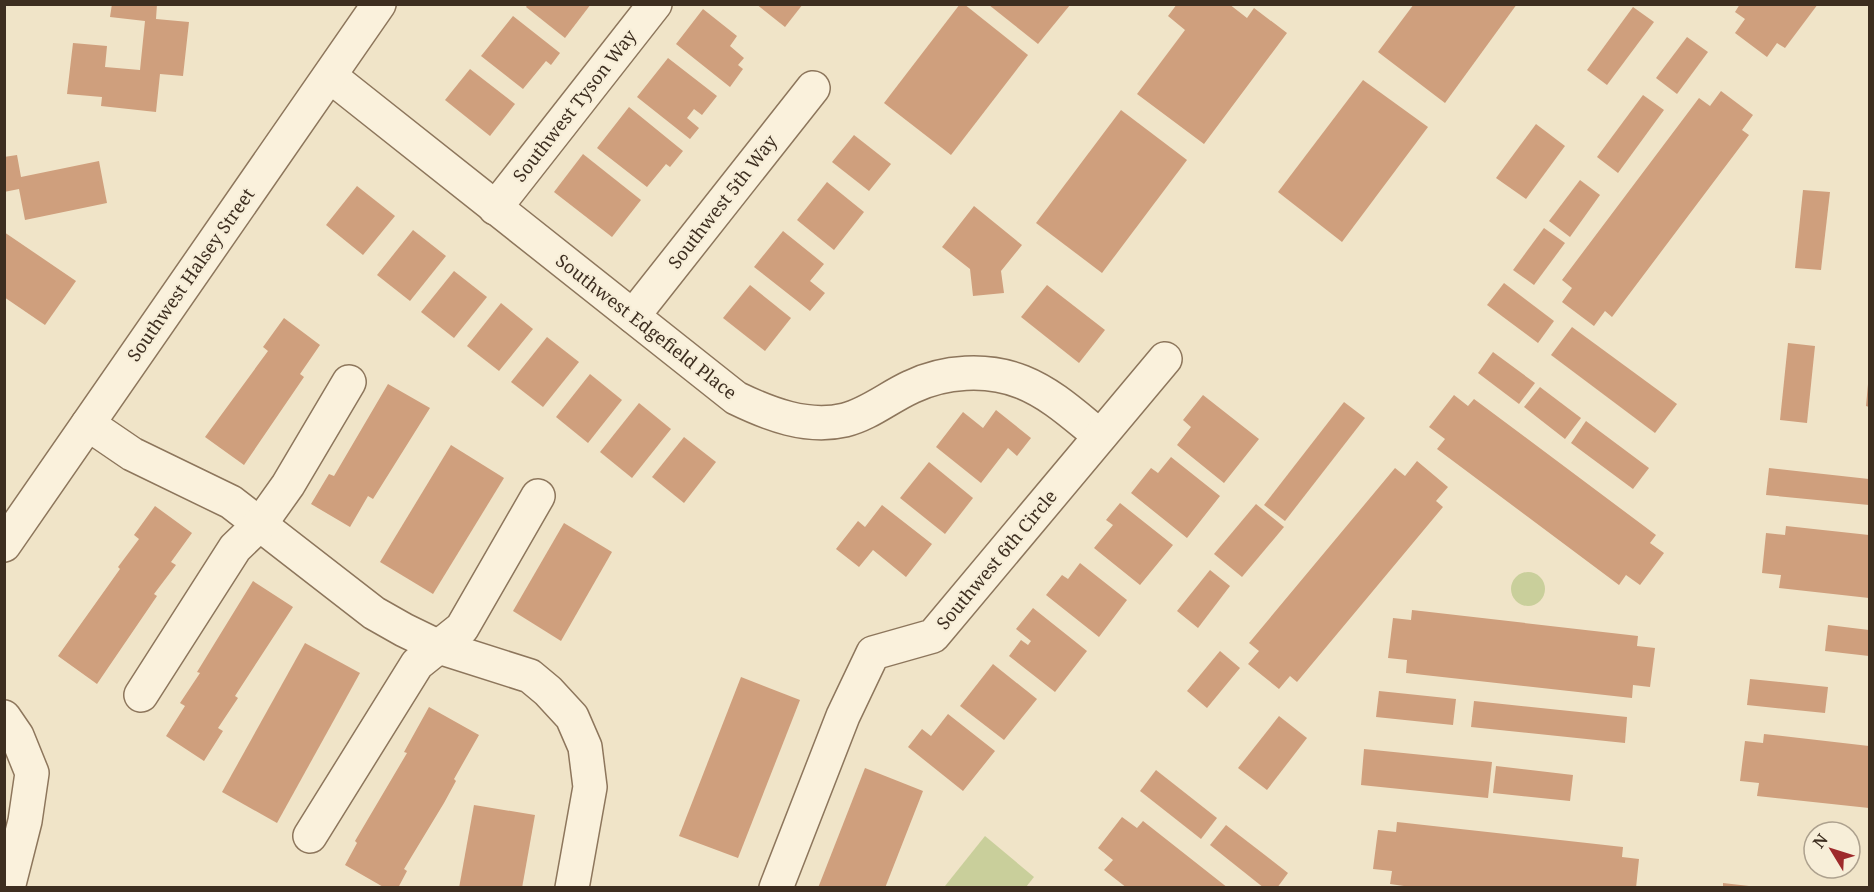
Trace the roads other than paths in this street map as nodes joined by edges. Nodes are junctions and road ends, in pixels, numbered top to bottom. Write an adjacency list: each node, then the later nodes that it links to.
1 (379, 4): 3 (street, Southwest Halsey Street)
2 (655, 4): 5 (street, Southwest Tyson Way)
3 (330, 76): 5 (street, Southwest Edgefield Place); 9 (street, Southwest Halsey Street)
4 (813, 88): 6 (street, Southwest 5th Way)
5 (495, 208): 6 (street, Southwest Edgefield Place)
6 (633, 316): 10 (street, Southwest Edgefield Place)
7 (1165, 359): 10 (street, Southwest 6th Circle)
8 (349, 382): 12 (street)
9 (88, 424): 12 (street); 13 (street, Southwest Halsey Street)
10 (1100, 436): 20 (street, Southwest 6th Circle)
11 (538, 496): 14 (street)
12 (261, 523): 14 (street); 15 (street)
13 (4, 545)
14 (439, 647): 17 (street); 19 (street)
15 (141, 695)
16 (4, 717): 18 (street)
17 (310, 836)
18 (8, 888)
19 (572, 888)
20 (776, 888)

